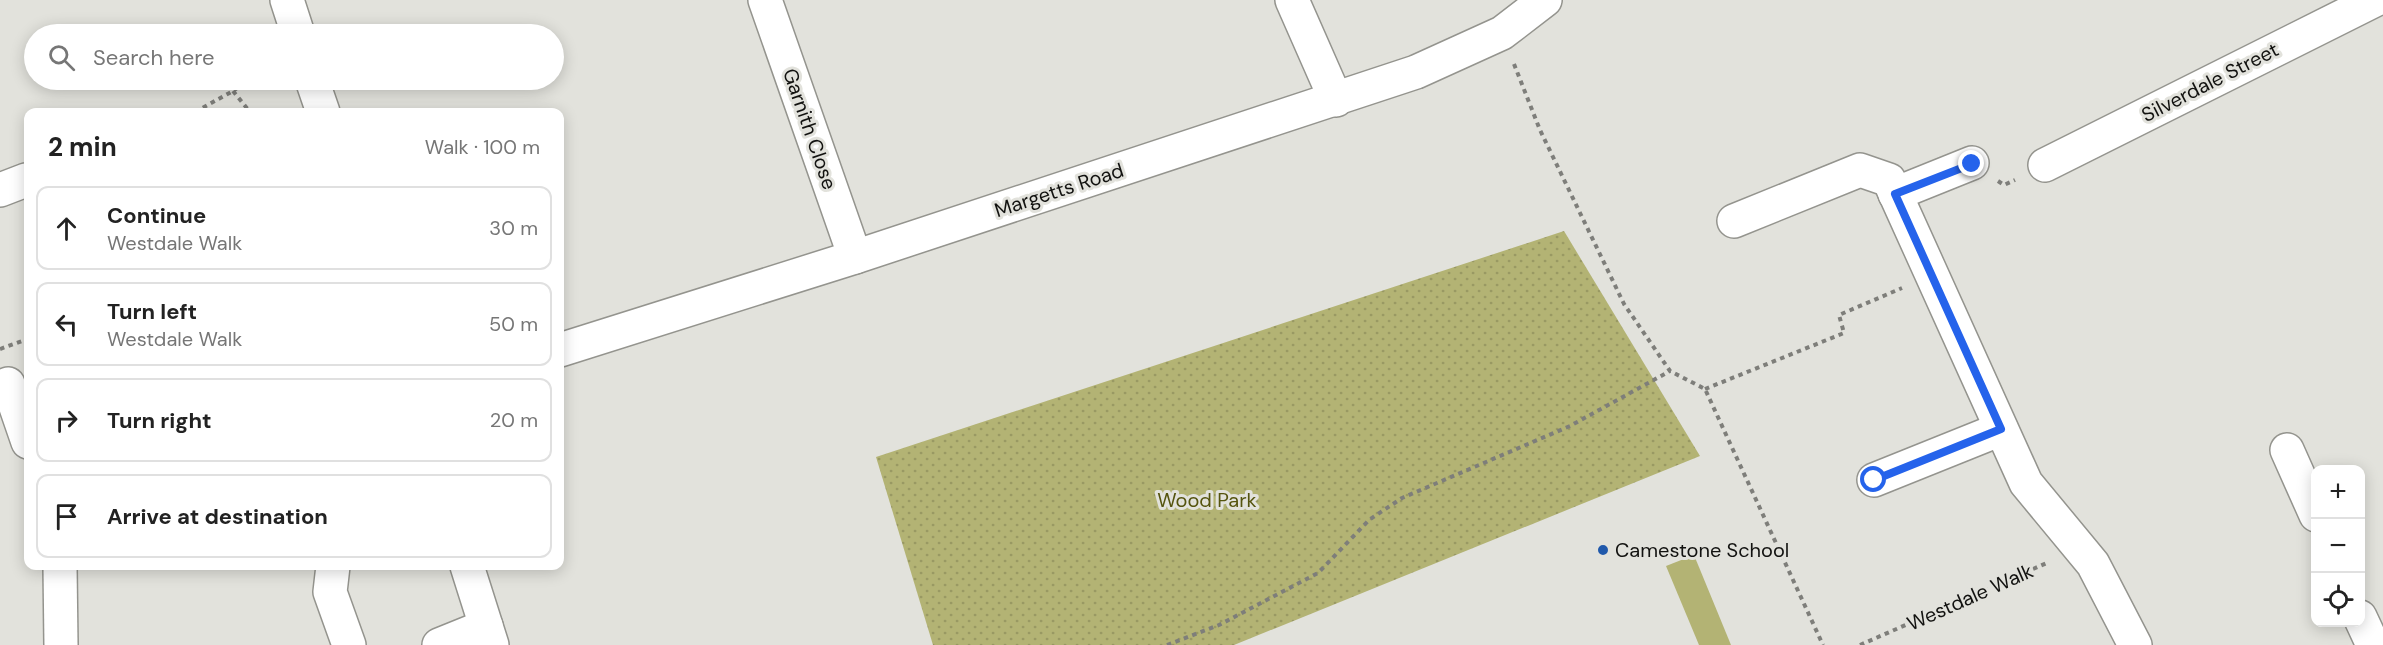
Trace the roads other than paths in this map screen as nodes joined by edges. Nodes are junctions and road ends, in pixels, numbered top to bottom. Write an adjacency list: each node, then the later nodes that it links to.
1 (287, 0): 6 (street)
2 (765, 0): 14 (street, Garnith Close)
3 (1292, 0): 8 (street)
4 (1545, 0): 8 (street, Margetts Road)
5 (2375, 0): 11 (street, Silverdale Street)
6 (295, 24)
7 (315, 90): 9 (street)
8 (1336, 100): 14 (street, Margetts Road)
9 (322, 108)
10 (1972, 164): 12 (street)
11 (2045, 165)
12 (1895, 194): 13 (street); 17 (street)
13 (1734, 221)
14 (855, 257): 15 (street, Margetts Road)
15 (564, 349)
16 (8, 384): 18 (street)
17 (2001, 429): 20 (street); 30 (street)
18 (24, 430)
19 (2287, 450): 21 (street)
20 (1874, 480)
21 (2311, 504)
22 (60, 570): 27 (street)
23 (333, 570): 28 (street)
24 (468, 570): 26 (street)
25 (2365, 626): 31 (street)
26 (489, 635): 29 (street)
27 (61, 645)
28 (349, 645)
29 (439, 645)
30 (2135, 645)
31 (2373, 645)

